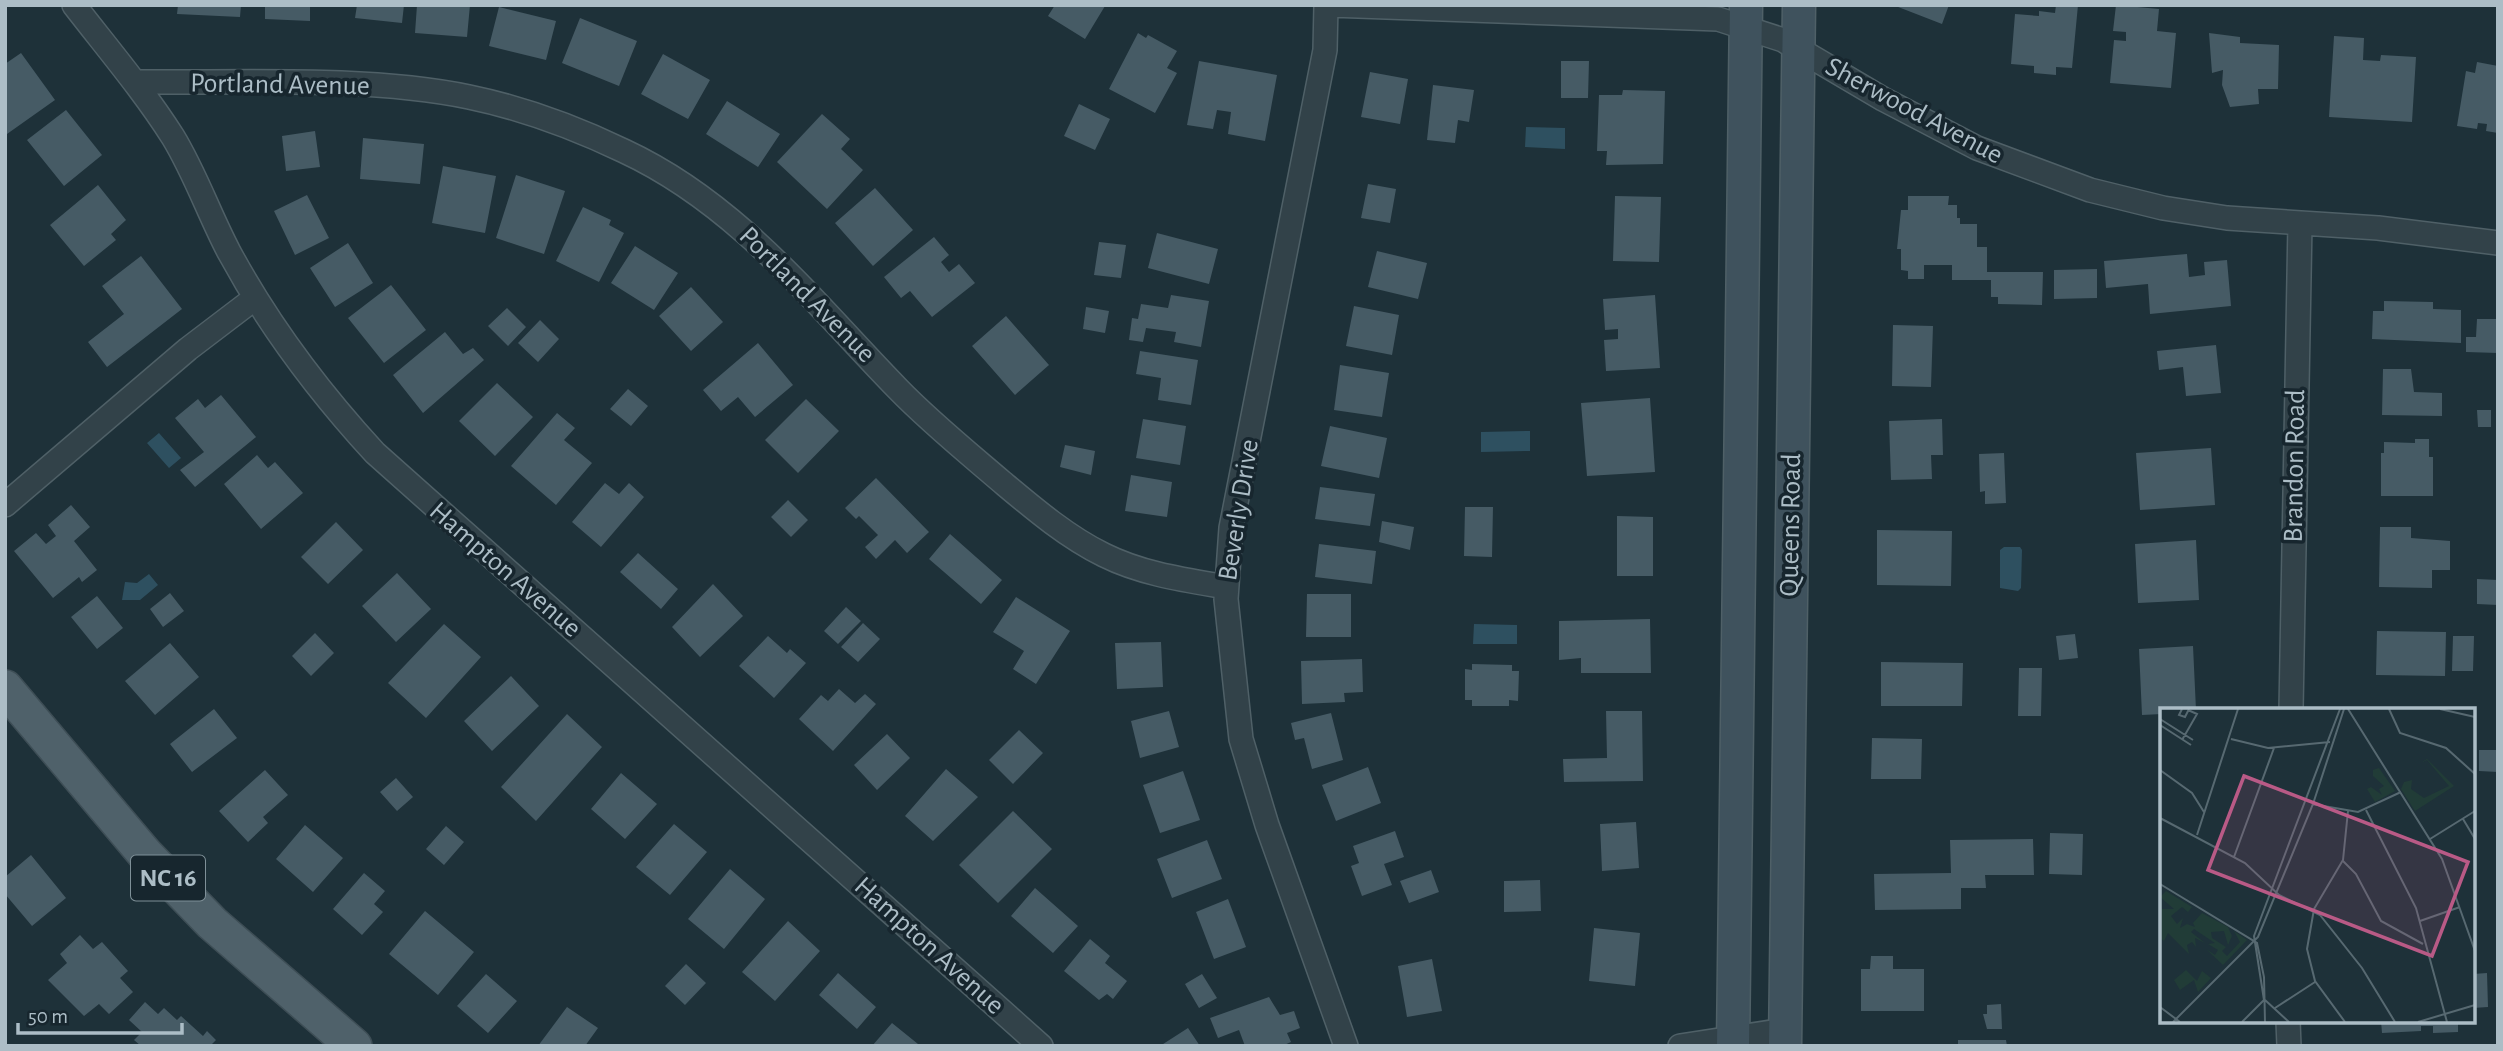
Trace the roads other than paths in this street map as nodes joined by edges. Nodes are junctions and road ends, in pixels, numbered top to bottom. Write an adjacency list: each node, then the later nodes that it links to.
1 (74, 5): 6 (street, Hampton Avenue)
2 (1328, 5): 4 (street, Sherwood Avenue); 13 (street, Beverly Drive)
3 (1799, 5): 5 (street, Queens Road)
4 (1746, 16): 5 (street, Sherwood Avenue); 11 (street, Queens Road)
5 (1798, 48): 7 (street, Sherwood Avenue); 12 (street, Queens Road)
6 (136, 82): 9 (street, Hampton Avenue); 13 (street, Portland Avenue)
7 (2300, 223): 8 (street, Sherwood Avenue); 15 (street, Brandon Road)
8 (2498, 243)
9 (255, 298): 10 (street); 20 (street, Hampton Avenue)
10 (5, 505)
11 (1739, 548): 12 (street); 18 (street, Queens Road)
12 (1791, 550): 17 (street, Queens Road)
13 (1226, 587): 21 (street, Beverly Drive)
14 (5, 688): 19 (main road, NC 16)
15 (2291, 708)
16 (2288, 1023): 23 (street)
17 (1785, 1038): 18 (street)
18 (1732, 1041): 22 (street)
19 (354, 1046)
20 (1041, 1046)
21 (1346, 1046)
22 (1680, 1046)
23 (2289, 1046)

